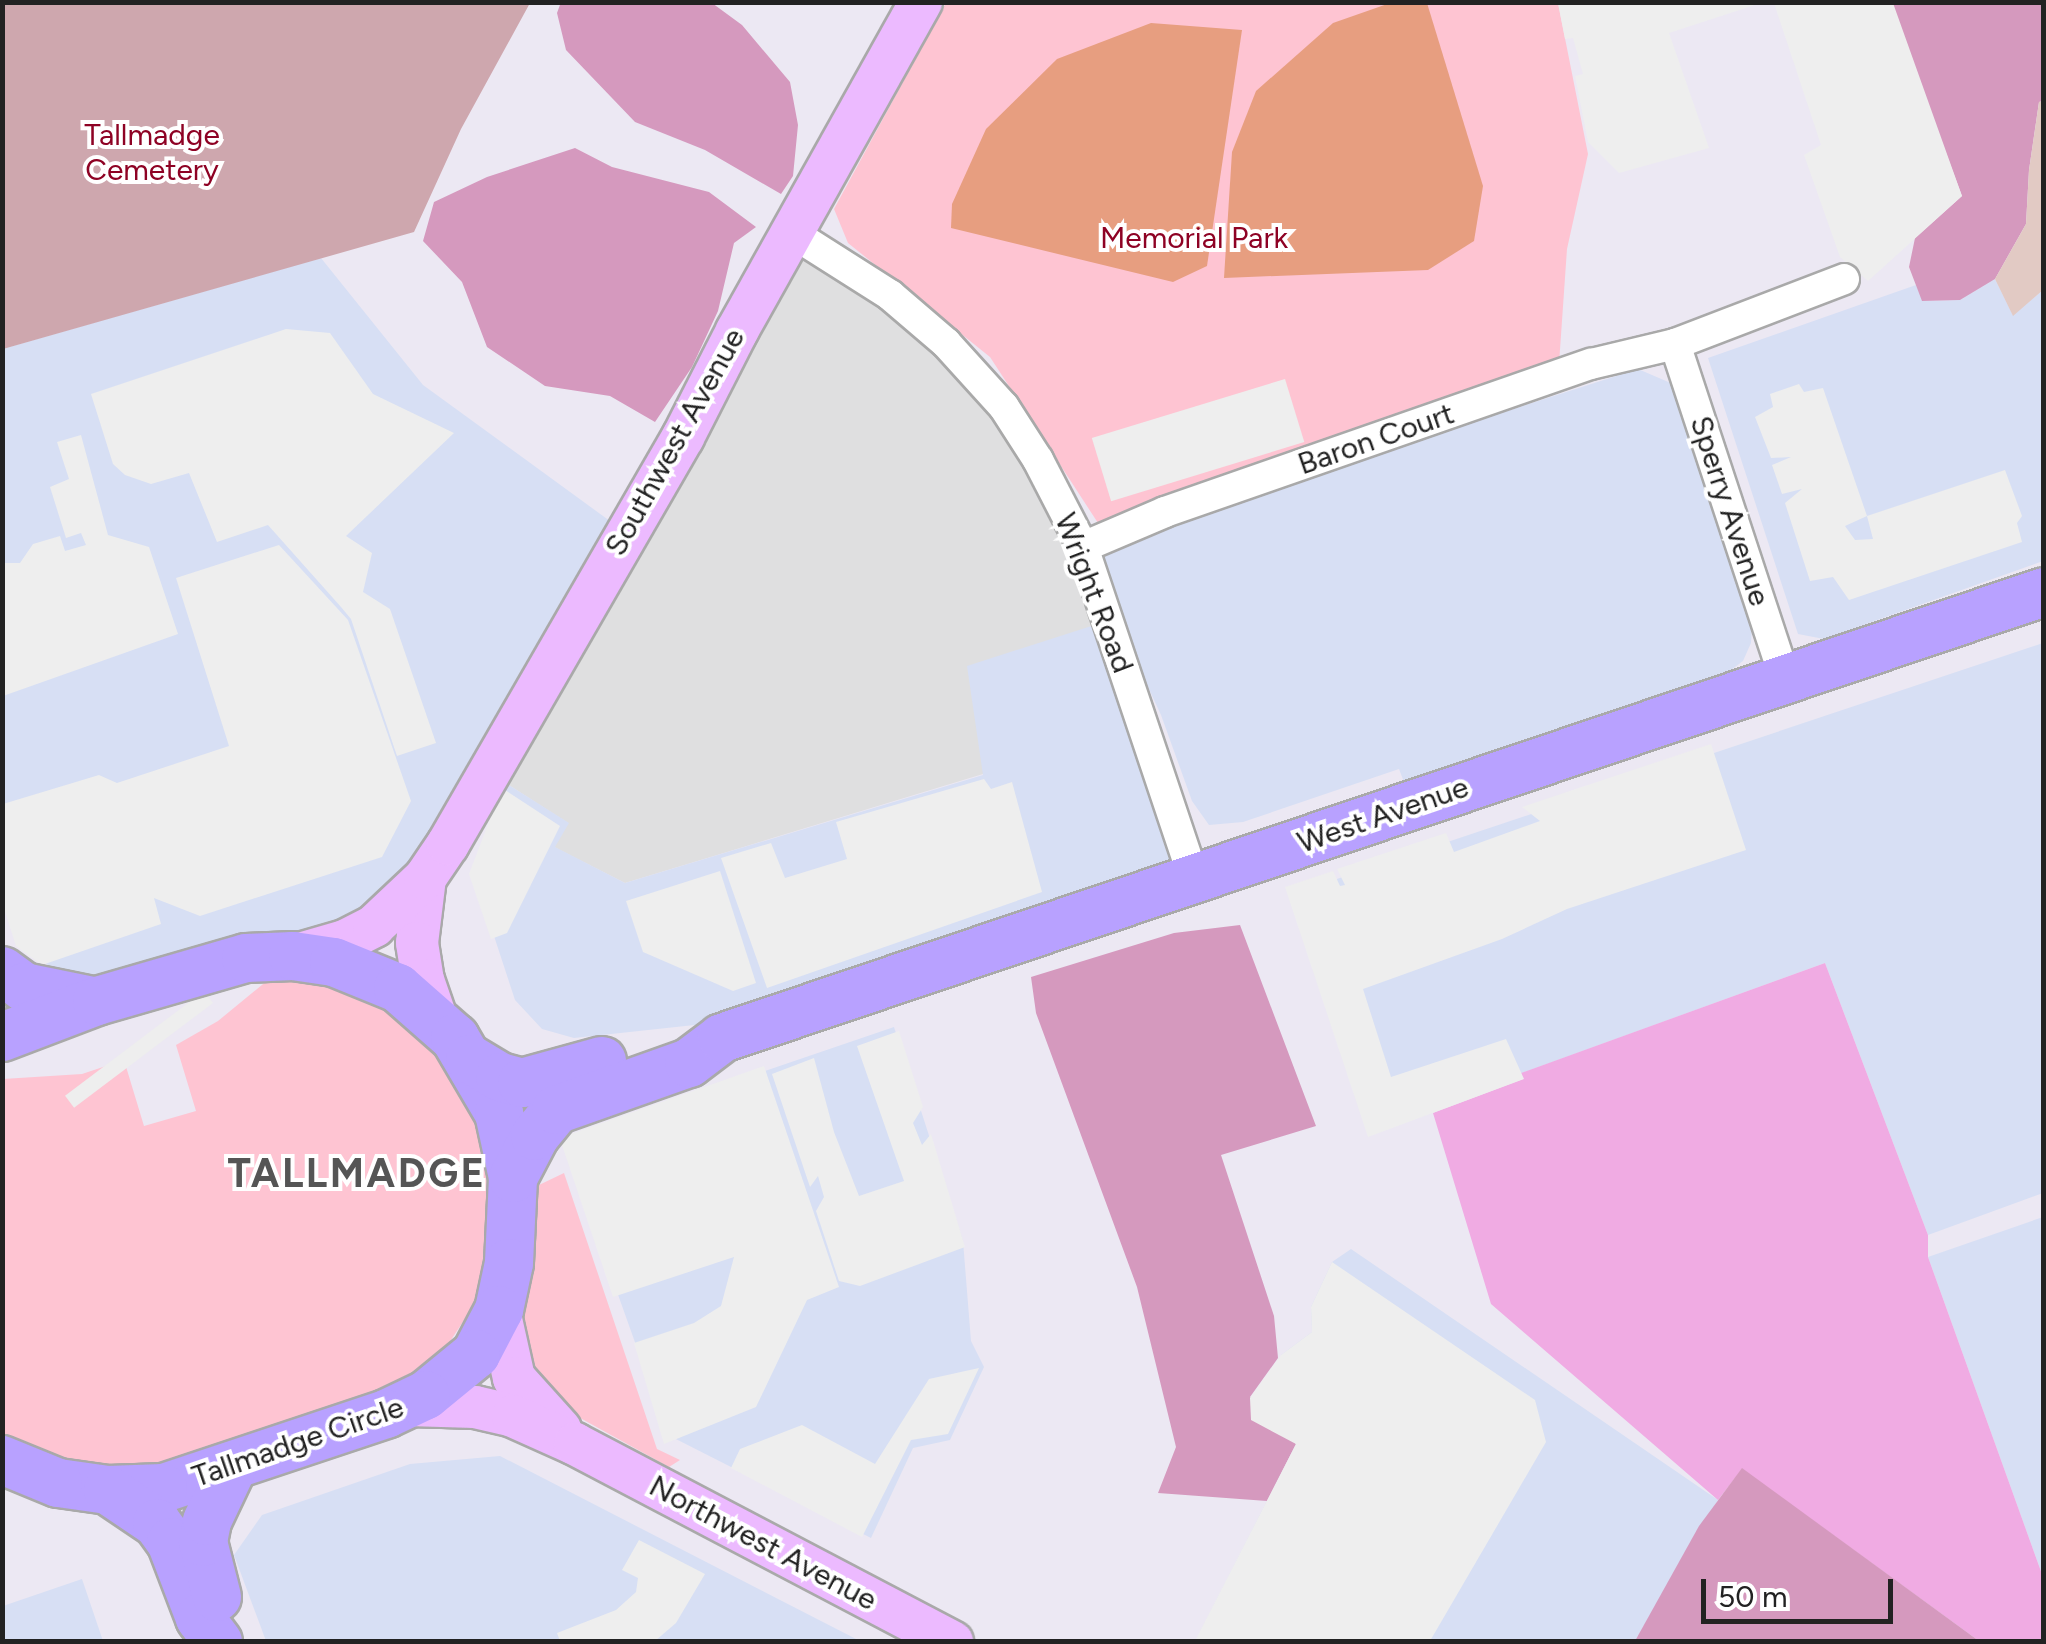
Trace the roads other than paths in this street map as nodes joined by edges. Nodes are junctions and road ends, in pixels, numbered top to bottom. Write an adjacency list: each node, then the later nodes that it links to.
1 (921, 2): 2 (street, Southwest Avenue)
2 (794, 234): 5 (street, Wright Road); 8 (street, Southwest Avenue)
3 (1844, 279): 4 (street, Baron Court)
4 (1674, 344): 5 (street, Baron Court); 7 (street, Sperry Avenue)
5 (1083, 547): 9 (street, Wright Road)
6 (2044, 592): 7 (main road, West Avenue)
7 (1785, 679): 9 (main road, West Avenue)
8 (425, 878): 10 (street, Southwest Avenue); 13 (street, Southwest Avenue)
9 (1194, 878): 15 (main road, West Avenue)
10 (293, 956): 12 (main road, Tallmadge Circle); 13 (main road, Tallmadge Circle)
11 (2, 971): 12 (main road)
12 (96, 1002): 14 (main road, Tallmadge Circle)
13 (436, 1018): 16 (main road, Tallmadge Circle)
14 (2, 1036)
15 (722, 1038): 16 (main road, West Avenue); 17 (main road, West Avenue)
16 (470, 1059): 17 (main road, Tallmadge Circle)
17 (514, 1178): 18 (main road, Tallmadge Circle)
18 (499, 1310): 19 (main road, Tallmadge Circle); 20 (street, Northwest Avenue)
19 (409, 1405): 20 (street, Northwest Avenue); 22 (main road, Tallmadge Circle)
20 (575, 1444): 27 (street, Northwest Avenue)
21 (2, 1460): 23 (main road, Tallmadge Circle)
22 (232, 1468): 24 (main road, Tallmadge Circle); 26 (main road)
23 (58, 1482): 24 (main road, Tallmadge Circle); 25 (main road)
24 (108, 1490): 26 (main road)
25 (2, 1500)
26 (221, 1642)
27 (952, 1642)

